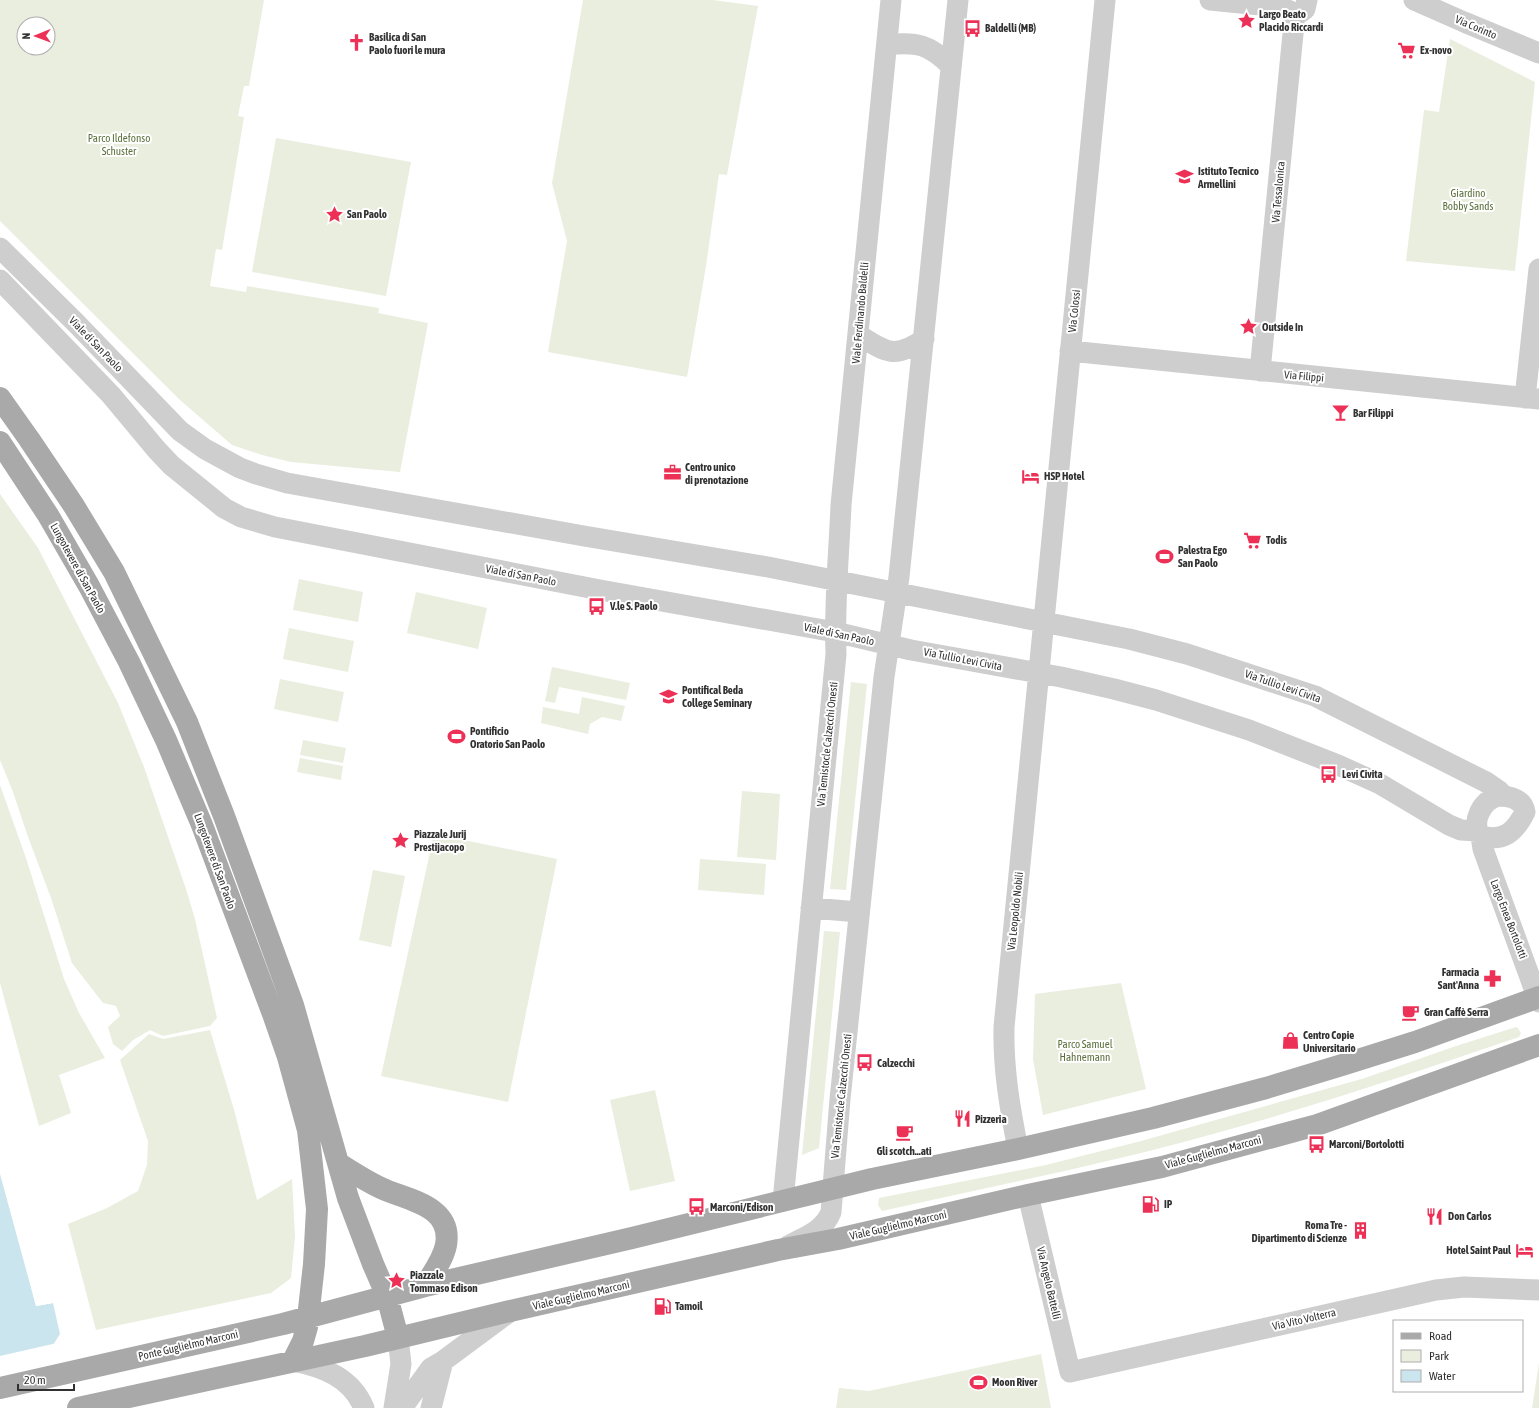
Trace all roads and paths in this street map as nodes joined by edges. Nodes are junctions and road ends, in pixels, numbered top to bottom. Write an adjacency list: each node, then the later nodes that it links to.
1 (891, 0): 7 (street, Viale Ferdinando Baldelli)
2 (958, 0): 9 (street)
3 (1105, 0): 15 (street, Via Colossi)
4 (1210, 0): 6 (street)
5 (1414, 0): 8 (street, Via Corinto)
6 (1301, 7): 16 (street, Via Tessalonica)
7 (887, 46): 9 (street); 13 (street, Viale Ferdinando Baldelli)
8 (1539, 53)
9 (951, 66): 14 (street)
10 (0, 248): 19 (street, Viale di San Paolo)
11 (1539, 269): 18 (street)
12 (0, 280): 21 (street, Viale di San Paolo)
13 (859, 335): 14 (street); 22 (street, Viale Ferdinando Baldelli)
14 (924, 339): 23 (street)
15 (1070, 352): 16 (street, Via Filippi); 24 (street, Via Colossi)
16 (1260, 372): 18 (street, Via Filippi)
17 (0, 398): 36 (main road)
18 (1532, 398)
19 (192, 440): 21 (street); 22 (street, Viale di San Paolo)
20 (0, 442): 45 (main road, Lungotevere di San Paolo)
21 (171, 465): 25 (street, Viale di San Paolo)
22 (837, 581): 23 (street, Viale di San Paolo); 25 (street, Via Temistocle Calzecchi Onesti)
23 (896, 593): 24 (street, Via Tullio Levi Civita); 26 (street, Via Temistocle Calzecchi Onesti)
24 (1044, 622): 27 (street); 28 (street, Via Tullio Levi Civita)
25 (835, 632): 26 (street, Viale di San Paolo); 31 (street, Via Temistocle Calzecchi Onesti)
26 (888, 645): 27 (street, Via Tullio Levi Civita); 32 (street, Via Temistocle Calzecchi Onesti)
27 (1038, 673): 30 (street, Via Tullio Levi Civita); 35 (street, Via Leopoldo Nobili)
28 (1504, 796): 29 (street); 30 (street)
29 (1532, 810): 30 (street)
30 (1479, 834): 33 (street, Largo Enea Bortolotti)
31 (811, 908): 32 (street); 39 (street, Via Temistocle Calzecchi Onesti)
32 (859, 912): 37 (street, Via Temistocle Calzecchi Onesti)
33 (1538, 999): 35 (main road)
34 (1539, 1045): 38 (main road, Viale Guglielmo Marconi)
35 (1018, 1149): 37 (main road)
36 (338, 1163): 41 (main road); 43 (main road)
37 (833, 1188): 39 (main road); 40 (street, Via Temistocle Calzecchi Onesti)
38 (1028, 1195): 40 (main road, Viale Guglielmo Marconi); 49 (street, Via Angelo Battelli)
39 (783, 1201): 41 (main road)
40 (778, 1250): 44 (main road, Viale Guglielmo Marconi)
41 (425, 1286): 43 (main road)
42 (1539, 1290): 49 (street, Via Vito Volterra)
43 (387, 1296): 45 (main road); 46 (main road)
44 (510, 1311): 46 (main road, Viale Guglielmo Marconi); 47 (street)
45 (308, 1317): 48 (main road); 50 (main road, Ponte Guglielmo Marconi)
46 (398, 1338): 48 (main road, Viale Guglielmo Marconi); 53 (street)
47 (443, 1360): 54 (street); 55 (street)
48 (293, 1361): 51 (main road); 52 (street)
49 (1070, 1372)
50 (0, 1388)
51 (78, 1408)
52 (364, 1408)
53 (394, 1408)
54 (402, 1408)
55 (431, 1408)

